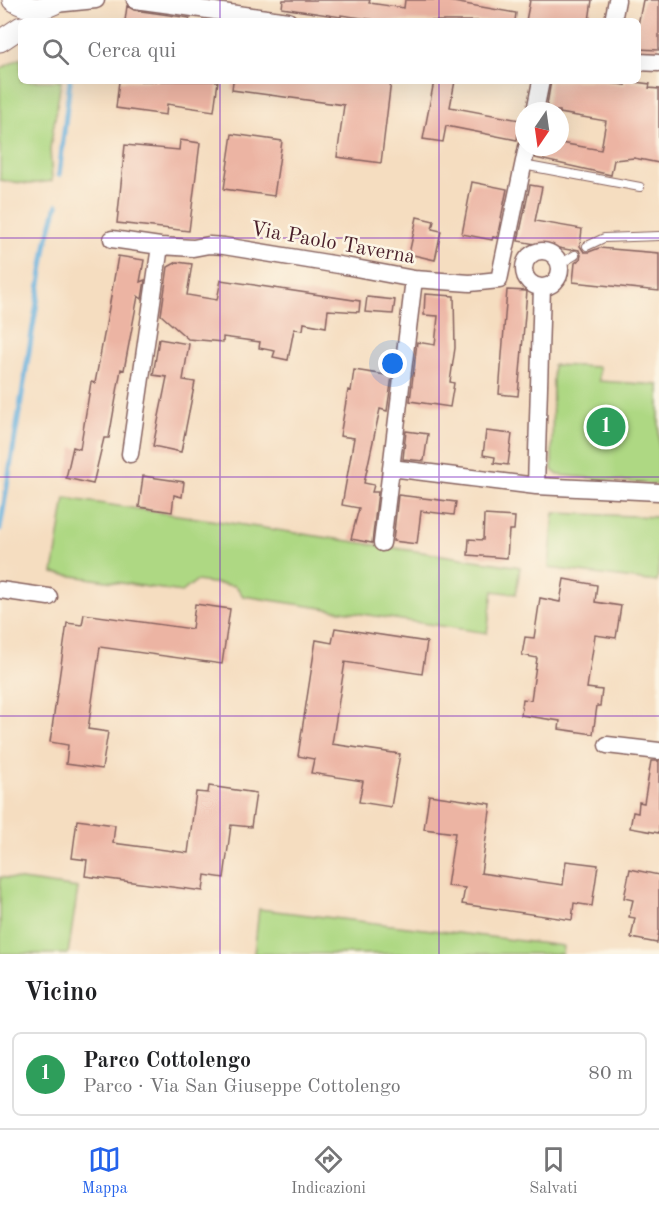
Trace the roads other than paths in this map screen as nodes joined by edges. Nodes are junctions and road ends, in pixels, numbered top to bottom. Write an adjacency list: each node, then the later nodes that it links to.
1 (13, 0): 5 (street)
2 (96, 0): 5 (street)
3 (135, 0): 7 (street)
4 (617, 0): 8 (street)
5 (54, 3): 6 (street)
6 (34, 18)
7 (245, 18)
8 (614, 18)
9 (18, 29): 10 (street)
10 (0, 41)
11 (641, 62): 12 (street)
12 (659, 63)
13 (540, 84): 14 (street)
14 (537, 102)
15 (525, 156): 16 (street)
16 (523, 165): 17 (lane); 19 (street)
17 (640, 188)
18 (659, 236): 22 (lane)
19 (509, 237): 25 (street); 27 (street)
20 (112, 239): 21 (street, Via Paolo Taverna)
21 (160, 246): 26 (street, Via Paolo Taverna); 29 (street)
22 (587, 246)
23 (575, 255): 24 (lane)
24 (557, 261): 25 (street); 28 (street)
25 (528, 265): 27 (street, Via Paolo Taverna); 28 (street)
26 (414, 279): 27 (street, Via Paolo Taverna); 30 (street)
27 (499, 280)
28 (542, 287): 31 (street)
29 (130, 454)
30 (391, 468): 31 (street); 33 (street)
31 (536, 486): 32 (street)
32 (659, 492)
33 (382, 543)
34 (0, 590): 35 (street)
35 (49, 597)
36 (607, 745): 37 (street)
37 (659, 751)

